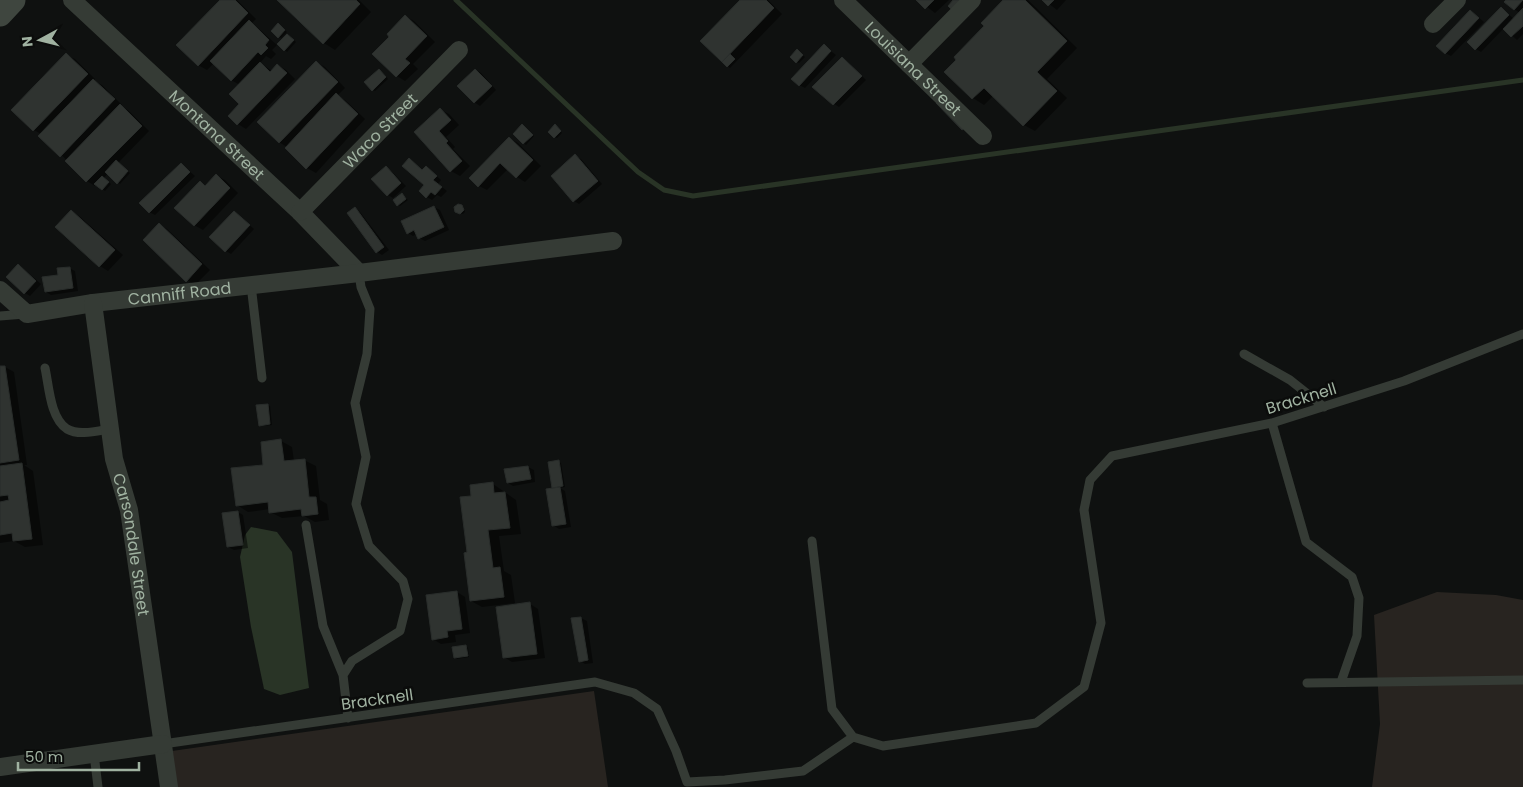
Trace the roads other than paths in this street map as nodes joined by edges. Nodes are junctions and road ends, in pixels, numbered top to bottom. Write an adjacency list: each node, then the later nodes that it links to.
1 (13, 0): 6 (street)
2 (72, 0): 11 (street, Montana Street)
3 (843, 0): 9 (street, Louisiana Street)
4 (972, 0): 9 (street)
5 (1456, 0): 7 (street)
6 (0, 14)
7 (1433, 24)
8 (459, 50): 11 (street, Waco Street)
9 (909, 64): 10 (street, Louisiana Street)
10 (983, 136)
11 (300, 212): 13 (street, Montana Street)
12 (613, 241): 13 (street, Canniff Road)
13 (359, 273): 14 (street, Canniff Road); 28 (lane)
14 (251, 285): 16 (street, Canniff Road); 22 (lane)
15 (0, 290): 17 (street)
16 (93, 303): 17 (street, Canniff Road); 25 (street, Carsondale Street)
17 (27, 314): 18 (lane, Canniff Road)
18 (0, 316)
19 (1523, 334): 23 (lane, Bracknell)
20 (1244, 354): 23 (lane)
21 (45, 368): 25 (lane)
22 (262, 378)
23 (1324, 408): 24 (lane, Bracknell)
24 (1272, 423): 30 (lane); 33 (lane, Bracknell)
25 (110, 429): 34 (street, Carsondale Street)
26 (306, 525): 28 (lane)
27 (812, 541): 33 (lane)
28 (343, 675): 32 (lane)
29 (1523, 680): 30 (lane)
30 (1341, 682): 31 (lane)
31 (1307, 683)
32 (348, 718): 33 (lane, Bracknell); 34 (lane, Bracknell)
33 (853, 737)
34 (163, 744): 35 (street); 38 (street, Carsondale Street)
35 (94, 754): 36 (street); 37 (lane)
36 (0, 767)
37 (98, 787)
38 (169, 787)

